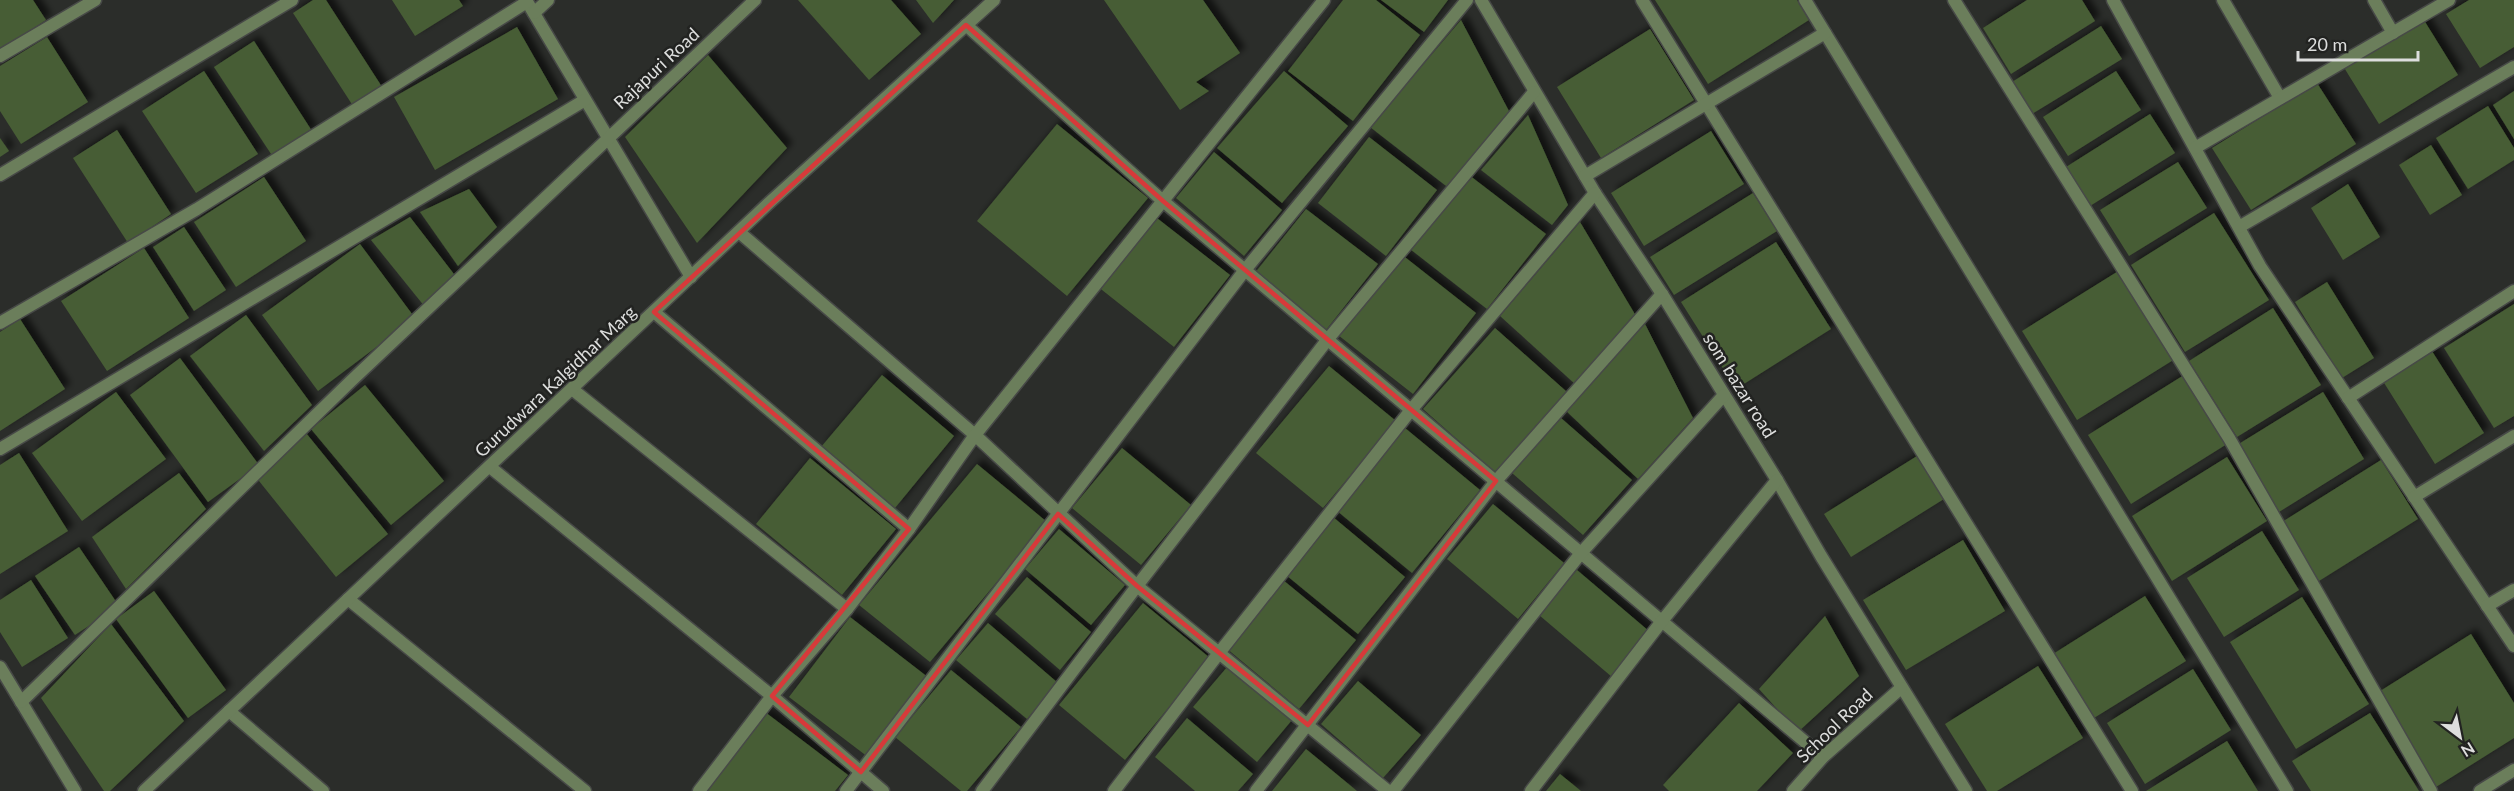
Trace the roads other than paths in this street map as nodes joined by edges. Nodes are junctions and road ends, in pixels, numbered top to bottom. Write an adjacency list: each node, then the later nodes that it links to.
1 (95, 0): 20 (street)
2 (292, 0): 28 (street)
3 (548, 0): 16 (street)
4 (755, 0): 26 (street, Rajapuri Road)
5 (994, 0): 17 (street, Gurudwara Kalgidhar Marg)
6 (1324, 0): 31 (street)
7 (1467, 0): 34 (street)
8 (1481, 0): 22 (street, som bazar road)
9 (1642, 0): 25 (street)
10 (1805, 0): 18 (street)
11 (1954, 0): 88 (street)
12 (2113, 0): 27 (street)
13 (2223, 0): 23 (street)
14 (2374, 0): 19 (street)
15 (2449, 0): 19 (street)
16 (529, 5): 24 (street); 39 (street)
17 (966, 25): 31 (street); 33 (street, Gurudwara Kalgidhar Marg)
18 (1825, 33): 25 (street); 87 (street)
19 (2392, 33): 23 (street)
20 (0, 56)
21 (2514, 68): 32 (street)
22 (1534, 92): 29 (street, som bazar road); 40 (street)
23 (2280, 98): 27 (street)
24 (585, 100): 26 (street); 47 (street)
25 (1706, 104): 29 (street); 86 (street)
26 (608, 137): 35 (street); 66 (street, Rajapuri Road)
27 (2195, 148): 32 (street)
28 (0, 175)
29 (1585, 176): 30 (street, som bazar road)
30 (1595, 194): 37 (street, som bazar road); 44 (street)
31 (1163, 201): 34 (street); 45 (street)
32 (2239, 227): 43 (street)
33 (739, 232): 35 (street, Gurudwara Kalgidhar Marg); 45 (street)
34 (1245, 270): 40 (street); 52 (street)
35 (691, 277): 38 (street, Gurudwara Kalgidhar Marg)
36 (2514, 291): 43 (street)
37 (1662, 294): 42 (street, som bazar road); 50 (street)
38 (654, 312): 41 (street, Gurudwara Kalgidhar Marg); 53 (street)
39 (0, 323)
40 (1328, 339): 44 (street); 55 (street)
41 (572, 389): 48 (street, Gurudwara Kalgidhar Marg); 59 (street)
42 (1724, 394): 49 (street, som bazar road); 54 (street)
43 (2348, 398): 51 (street)
44 (1411, 410): 50 (street); 62 (street)
45 (975, 435): 52 (street); 53 (street)
46 (2514, 436): 51 (street)
47 (0, 449)
48 (490, 467): 57 (street, Gurudwara Kalgidhar Marg); 65 (street)
49 (1777, 480): 60 (street); 64 (street, som bazar road)
50 (1497, 481): 54 (street); 68 (street)
51 (2414, 497): 58 (street)
52 (1058, 514): 55 (street); 71 (street)
53 (909, 528): 59 (street)
54 (1581, 553): 60 (street); 82 (street)
55 (1137, 586): 62 (street); 79 (street)
56 (2514, 590): 58 (street)
57 (348, 599): 67 (street, Gurudwara Kalgidhar Marg); 75 (street)
58 (2487, 606): 61 (street)
59 (847, 609): 65 (street)
60 (1662, 621): 69 (street); 83 (street)
61 (2514, 646)
62 (1219, 652): 68 (street); 80 (street)
63 (0, 667): 66 (street)
64 (1901, 687): 69 (street, School Road); 85 (street, som bazar road)
65 (772, 696): 71 (street); 76 (street)
66 (21, 702): 72 (street)
67 (229, 711): 73 (street, Gurudwara Kalgidhar Marg); 74 (street)
68 (1308, 725): 81 (street); 82 (street)
69 (1823, 757): 84 (street, School Road)
70 (2514, 770): 89 (street)
71 (861, 772): 77 (street); 78 (street)
72 (75, 791)
73 (144, 791)
74 (323, 791)
75 (585, 791)
76 (699, 791)
77 (846, 791)
78 (883, 791)
79 (982, 791)
80 (1114, 791)
81 (1256, 791)
82 (1390, 791)
83 (1531, 791)
84 (1793, 791)
85 (1966, 791)
86 (2132, 791)
87 (2287, 791)
88 (2431, 791)
89 (2480, 791)

